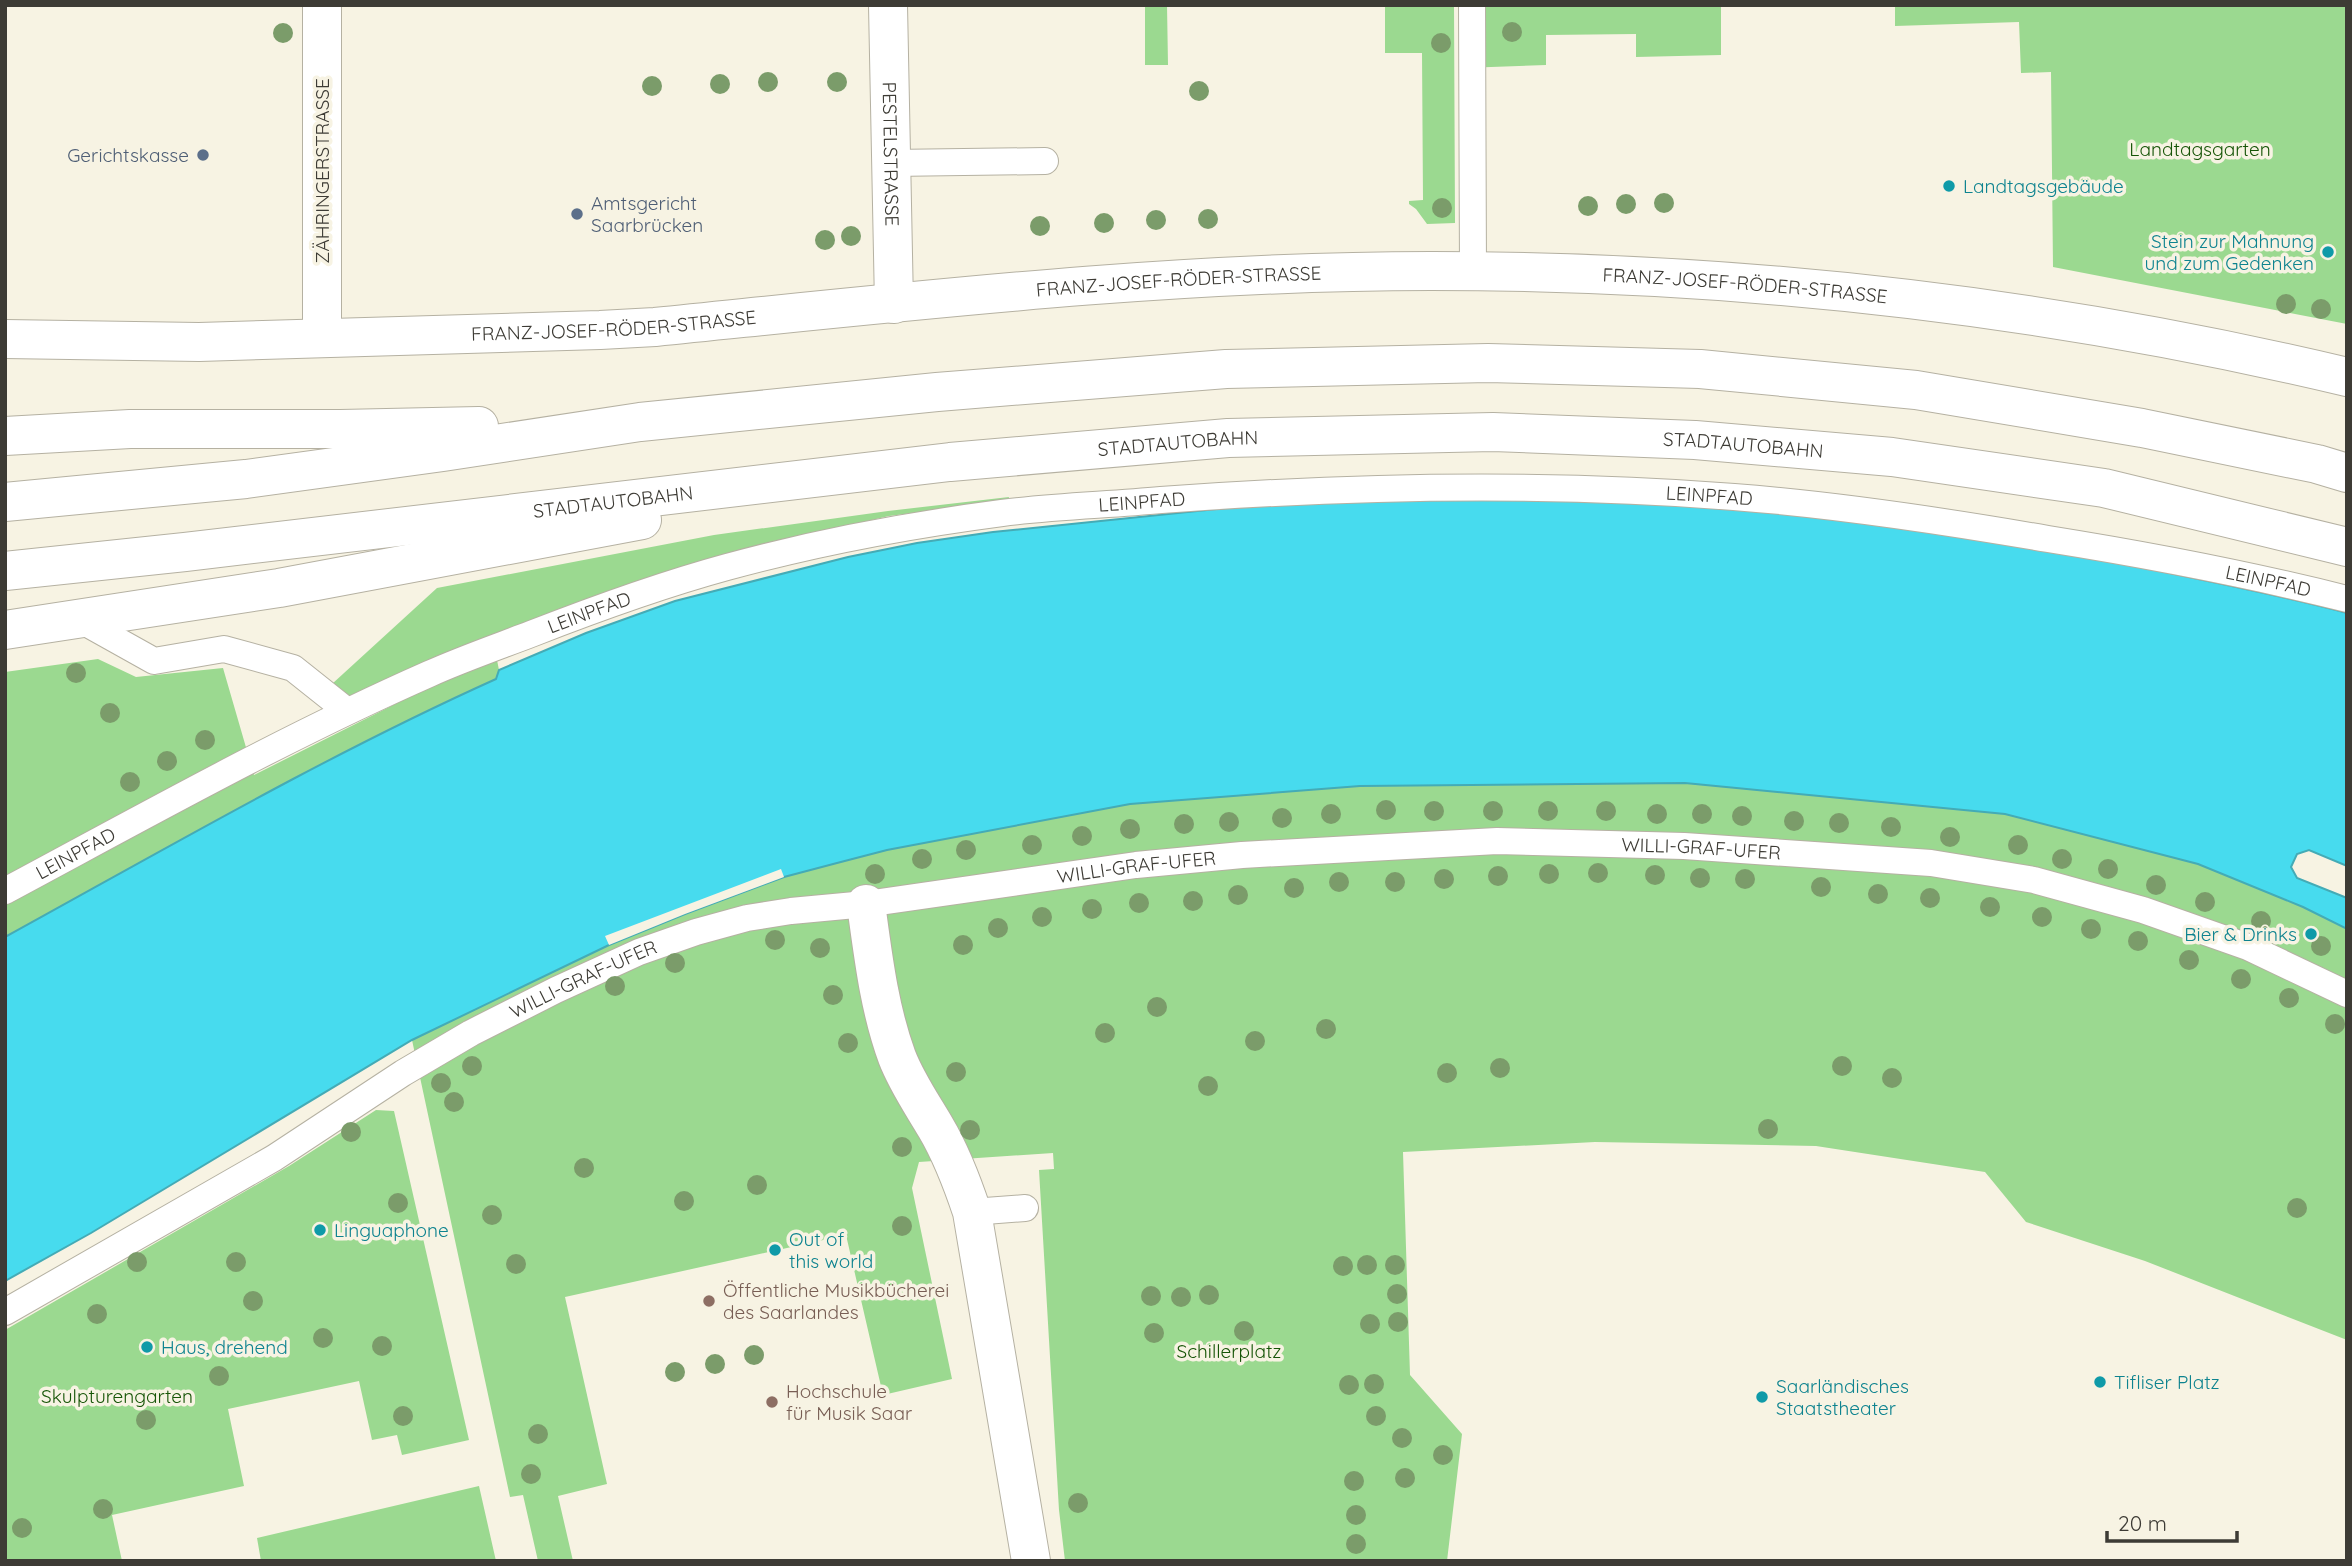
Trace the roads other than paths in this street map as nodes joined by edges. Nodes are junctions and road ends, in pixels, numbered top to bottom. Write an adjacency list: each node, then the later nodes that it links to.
1 (322, 5): 8 (main road, ZÄHRINGERSTRASSE)
2 (888, 5): 5 (main road, PESTELSTRASSE)
3 (1472, 5): 6 (lane)
4 (1045, 160): 5 (lane)
5 (891, 163): 7 (main road, PESTELSTRASSE)
6 (1473, 271): 7 (main road, FRANZ-JOSEF-RÖDER-STRASSE); 10 (main road, FRANZ-JOSEF-RÖDER-STRASSE)
7 (894, 304): 8 (main road, FRANZ-JOSEF-RÖDER-STRASSE)
8 (322, 338): 9 (main road, FRANZ-JOSEF-RÖDER-STRASSE)
9 (5, 339)
10 (2347, 377)
11 (640, 422): 12 (main road); 13 (main road); 15 (main road)
12 (5, 436)
13 (2347, 473)
14 (775, 482): 16 (main road, STADTAUTOBAHN); 17 (main road, STADTAUTOBAHN); 19 (main road)
15 (5, 502)
16 (2347, 547)
17 (5, 571)
18 (2347, 599): 21 (lane, LEINPFAD)
19 (78, 618): 20 (main road); 21 (lane)
20 (5, 630)
21 (347, 711): 22 (lane, LEINPFAD)
22 (5, 891)
23 (866, 904): 24 (lane, WILLI-GRAF-UFER); 26 (main road); 27 (lane, WILLI-GRAF-UFER)
24 (2347, 994)
25 (1025, 1208): 26 (lane)
26 (972, 1212): 28 (main road)
27 (5, 1312)
28 (1031, 1561)

